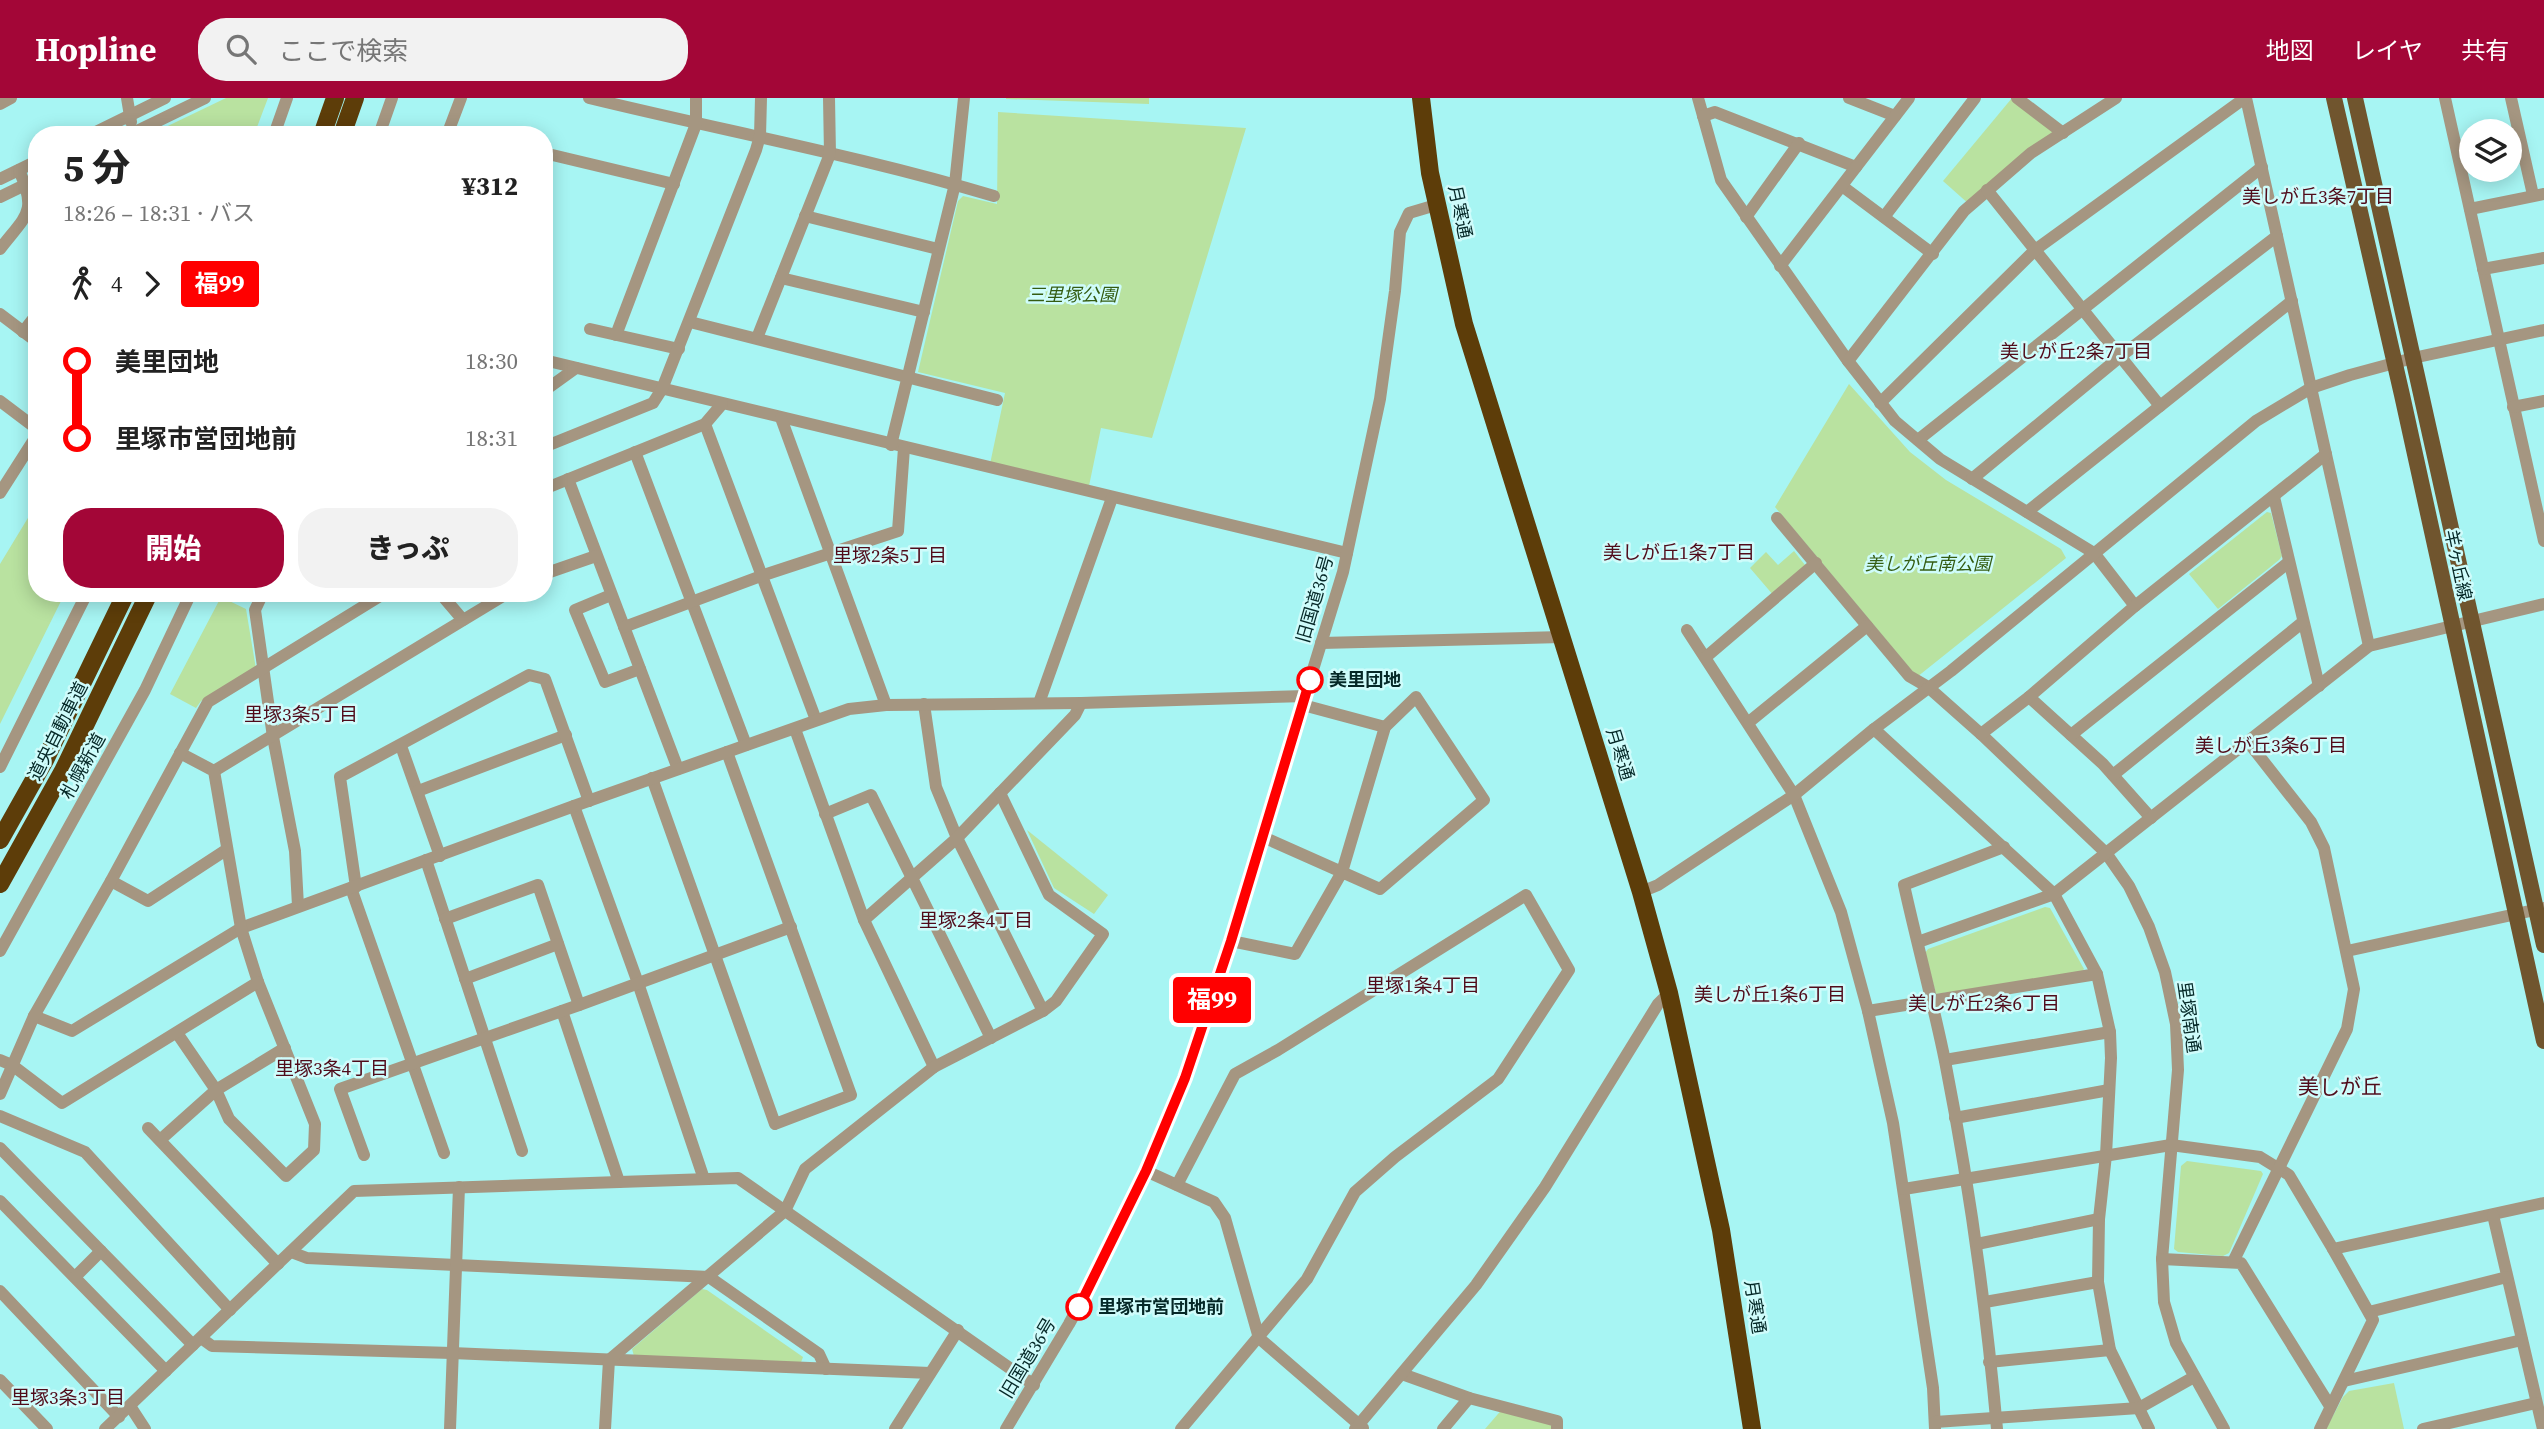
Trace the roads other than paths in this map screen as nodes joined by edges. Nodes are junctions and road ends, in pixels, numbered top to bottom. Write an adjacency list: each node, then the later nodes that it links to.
1 (11, 98): 27 (street)
2 (127, 98): 28 (street)
3 (164, 98): 28 (street)
4 (205, 98): 34 (street)
5 (287, 98): 35 (street)
6 (335, 98): 36 (highway)
7 (355, 98): 37 (highway)
8 (392, 98): 38 (street)
9 (461, 98): 39 (street)
10 (589, 98): 31 (street)
11 (696, 98): 31 (street)
12 (761, 98): 41 (street)
13 (829, 98): 43 (street)
14 (964, 98): 53 (street)
15 (1421, 98): 59 (highway, 月寒通)
16 (1698, 98): 29 (street)
17 (1849, 98): 30 (street)
18 (1909, 98): 30 (street)
19 (1975, 98): 64 (street)
20 (2017, 98): 40 (street)
21 (2116, 98): 40 (street)
22 (2246, 98): 47 (street); 68 (street)
23 (2334, 98): 92 (main road, 羊ヶ丘線)
24 (2355, 98): 89 (main road, 羊ヶ丘線)
25 (2445, 98): 60 (street)
26 (2511, 98): 56 (street)
27 (0, 104)
28 (130, 115): 32 (street); 33 (street)
29 (1703, 116): 42 (street); 63 (street)
30 (1895, 116): 46 (street)
31 (696, 124): 41 (street); 52 (street)
32 (108, 126)
33 (131, 126)
34 (147, 126)
35 (277, 126)
36 (325, 126)
37 (345, 126)
38 (382, 126)
39 (451, 126)
40 (2063, 133): 55 (street)
41 (760, 136): 43 (street); 78 (street)
42 (1799, 144): 46 (street); 63 (street)
43 (830, 154): 53 (street); 62 (street)
44 (553, 155): 52 (street)
45 (28, 166): 48 (street)
46 (1856, 167): 54 (street)
47 (2262, 167): 65 (street); 75 (street)
48 (19, 170): 49 (street); 50 (street)
49 (28, 178)
50 (0, 179)
51 (28, 183): 58 (street)
52 (674, 184): 83 (street)
53 (955, 184): 57 (street); 67 (street)
54 (1842, 186): 64 (street); 71 (street)
55 (1987, 190): 68 (street); 69 (street)
56 (2539, 194): 60 (street)
57 (994, 196)
58 (0, 197)
59 (1436, 205): 124 (street, 旧国道36号); 150 (highway, 月寒通)
60 (2470, 209): 72 (street)
61 (28, 210): 66 (street)
62 (805, 216): 67 (street); 73 (street)
63 (1746, 217): 71 (street)
64 (1884, 217): 69 (street)
65 (2277, 236): 74 (street); 88 (street)
66 (0, 249)
67 (938, 249): 76 (street)
68 (2035, 250): 75 (street); 101 (street)
69 (1933, 254): 90 (street)
70 (2544, 258): 72 (street)
71 (1780, 266): 90 (street)
72 (2483, 269): 86 (street)
73 (781, 278): 76 (street); 85 (street)
74 (2292, 301): 96 (street); 103 (street)
75 (2082, 309): 88 (street); 108 (street)
76 (924, 312): 94 (street)
77 (0, 314): 82 (street)
78 (690, 322): 85 (street); 87 (street)
79 (28, 326): 82 (street)
80 (590, 329): 83 (street)
81 (2544, 330): 86 (street)
82 (23, 332): 84 (street)
83 (616, 335): 87 (street)
84 (28, 336)
85 (757, 338): 94 (street)
86 (2498, 339): 89 (street); 104 (street)
87 (679, 349): 97 (street)
88 (2121, 356): 103 (street); 115 (street)
89 (2413, 358): 92 (street); 144 (main road, 羊ヶ丘線)
90 (1848, 361): 101 (street)
91 (553, 362): 93 (street)
92 (2394, 363): 96 (street); 147 (main road, 羊ヶ丘線)
93 (576, 368): 95 (street); 97 (street)
94 (909, 377): 98 (street); 110 (street)
95 (553, 385)
96 (2311, 388): 113 (street); 125 (street)
97 (662, 389): 102 (street); 109 (street)
98 (997, 400)
99 (0, 401): 106 (street)
100 (2544, 401): 104 (street)
101 (1880, 402): 108 (street)
102 (722, 404): 105 (street); 107 (street)
103 (2160, 406): 120 (street)
104 (2513, 407): 122 (street)
105 (782, 418): 110 (street); 123 (street)
106 (28, 422)
107 (705, 424): 112 (street); 130 (street)
108 (1918, 440): 115 (street)
109 (553, 443)
110 (898, 447): 119 (street); 123 (street)
111 (28, 448): 117 (street)
112 (635, 452): 114 (street); 132 (street)
113 (2326, 454): 118 (street); 152 (street)
114 (568, 479): 116 (street); 126 (street)
115 (1972, 479): 120 (street)
116 (553, 485)
117 (1, 489)
118 (2274, 497): 127 (street); 142 (street)
119 (1112, 498): 124 (street); 161 (street)
120 (2027, 513): 125 (street)
121 (1777, 518): 128 (street, 里塚南通)
122 (2544, 541)
123 (830, 552): 130 (street); 162 (street)
124 (1347, 554): 151 (street, 旧国道36号)
125 (2094, 554): 142 (street); 157 (street)
126 (596, 556): 129 (street); 131 (street)
127 (2289, 562): 145 (street); 171 (street)
128 (1816, 563): 146 (street, 里塚南通); 153 (street)
129 (553, 571)
130 (761, 576): 132 (street); 164 (street)
131 (611, 595): 148 (street); 155 (street)
132 (691, 601): 148 (street); 175 (street)
133 (83, 602): 178 (street)
134 (122, 602): 192 (highway, 道央自動車道)
135 (145, 602): 201 (highway, 道央自動車道)
136 (187, 602): 216 (street, 札幌新道)
137 (259, 602): 154 (street)
138 (370, 602): 154 (street)
139 (448, 602): 143 (street)
140 (493, 602): 143 (street)
141 (2544, 604): 144 (street)
142 (2135, 606): 158 (street)
143 (463, 620): 172 (street)
144 (2472, 621): 147 (street); 206 (main road, 羊ヶ丘線)
145 (2303, 622): 156 (street); 181 (street)
146 (1867, 626): 157 (street, 里塚南通); 165 (street)
147 (2451, 626): 152 (street); 207 (main road, 羊ヶ丘線)
148 (624, 627): 155 (street)
149 (1687, 629): 153 (street)
150 (1562, 637): 151 (street); 203 (highway, 月寒通)
151 (1321, 643): 159 (street, 旧国道36号)
152 (2369, 646): 156 (street)
153 (1706, 657): 165 (street)
154 (264, 668): 172 (street); 177 (street)
155 (640, 669): 179 (street)
156 (2319, 686): 173 (street)
157 (1928, 687): 168 (street); 169 (street, 里塚南通)
158 (2029, 697): 169 (street); 171 (street)
159 (1304, 700): 160 (street); 166 (street); 190 (street, 旧国道36号)
160 (1081, 703): 161 (street); 184 (street)
161 (1039, 704): 163 (street)
162 (886, 705): 163 (street); 164 (street)
163 (924, 705): 191 (street)
164 (816, 720): 167 (street)
165 (1749, 722): 185 (street)
166 (1385, 727): 198 (street); 198 (street)
167 (794, 729): 175 (street); 188 (street)
168 (1874, 729): 185 (street); 193 (street)
169 (1981, 734): 195 (street, 里塚南通)
170 (566, 735): 174 (street); 183 (street); 186 (street)
171 (2071, 735): 181 (street)
172 (273, 737): 180 (street); 205 (street)
173 (2249, 743): 189 (street); 217 (street)
174 (401, 746): 183 (street); 202 (street)
175 (746, 746): 176 (street)
176 (727, 752): 179 (street); 210 (street)
177 (180, 753): 180 (street); 200 (street)
178 (0, 767)
179 (678, 769): 182 (street)
180 (214, 771): 194 (street)
181 (2113, 775): 189 (street)
182 (652, 778): 186 (street); 218 (street)
183 (418, 791): 196 (street)
184 (1000, 793): 191 (street); 227 (street)
185 (1794, 795): 203 (street); 228 (street)
186 (589, 801): 187 (street)
187 (574, 806): 196 (street); 222 (street)
188 (825, 814): 199 (street); 209 (street)
189 (2151, 818): 195 (street)
190 (1263, 837): 198 (street); 212 (street, 旧国道36号)
191 (957, 838): 199 (street); 227 (street)
192 (0, 840)
193 (2004, 847): 204 (street); 213 (street)
194 (226, 850): 200 (street); 211 (street)
195 (2106, 853): 204 (street); 247 (street, 里塚南通)
196 (440, 856): 197 (street)
197 (426, 860): 202 (street); 208 (street)
198 (1342, 872): 212 (street)
199 (911, 878): 209 (street); 233 (street)
200 (111, 881): 229 (street)
201 (0, 884)
202 (354, 888): 205 (street); 238 (street)
203 (1641, 892): 223 (highway, 月寒通)
204 (2054, 894): 213 (street); 219 (street)
205 (298, 906): 211 (street)
206 (2540, 909): 207 (street); 215 (main road, 羊ヶ丘線)
207 (2516, 914): 217 (street); 234 (main road, 羊ヶ丘線)
208 (446, 919): 214 (street); 220 (street)
209 (864, 920): 239 (street)
210 (791, 927): 218 (street); 218 (street)
211 (241, 928): 221 (street); 229 (street)
212 (1231, 941): 254 (street, 旧国道36号)
213 (1918, 942): 224 (street)
214 (558, 944): 220 (street); 225 (street)
215 (2544, 945)
216 (0, 951)
217 (2347, 951): 253 (street)
218 (715, 954): 222 (street)
219 (2096, 974): 224 (street); 230 (street)
220 (465, 979): 232 (street)
221 (258, 982): 231 (street); 235 (street)
222 (638, 983): 225 (street); 255 (street)
223 (1668, 993): 293 (street); 317 (highway, 月寒通)
224 (1932, 1002): 228 (street); 236 (street)
225 (579, 1005): 226 (street)
226 (562, 1011): 232 (street); 257 (street)
227 (1043, 1011): 233 (street)
228 (1868, 1011): 260 (street)
229 (34, 1016): 237 (street)
230 (2110, 1032): 236 (street); 241 (street)
231 (177, 1033): 237 (street); 240 (street)
232 (485, 1038): 238 (street); 249 (street)
233 (991, 1038): 239 (street)
234 (2544, 1041)
235 (285, 1048): 240 (street); 240 (street)
236 (1945, 1060): 244 (street)
237 (6, 1062): 242 (street)
238 (413, 1062): 250 (street); 251 (street)
239 (934, 1067): 263 (street)
240 (216, 1090): 246 (street)
241 (2109, 1090): 244 (street); 252 (street)
242 (0, 1094)
243 (0, 1116): 280 (street)
244 (1955, 1118): 256 (street)
245 (148, 1128): 246 (street)
246 (160, 1140): 272 (street)
247 (2171, 1145): 252 (street); 253 (street); 270 (street, 里塚南通)
248 (0, 1148): 268 (street)
249 (522, 1151)
250 (444, 1153)
251 (364, 1155)
252 (2106, 1155): 256 (street); 265 (street)
253 (2278, 1167): 267 (street); 271 (street)
254 (1146, 1171): 258 (street); 297 (street, 旧国道36号)
255 (705, 1179): 257 (street); 263 (street)
256 (1967, 1180): 260 (street); 266 (street)
257 (619, 1182): 259 (street)
258 (1177, 1185): 283 (street); 283 (street)
259 (459, 1187): 269 (street); 273 (street)
260 (1904, 1189): 305 (street)
261 (0, 1201): 275 (street)
262 (2544, 1203): 264 (street)
263 (786, 1211): 274 (street); 282 (street)
264 (2493, 1214): 267 (street); 276 (street)
265 (2099, 1219): 266 (street); 277 (street)
266 (1977, 1244): 279 (street)
267 (2333, 1249): 281 (street)
268 (101, 1251): 275 (street); 285 (street)
269 (291, 1251): 272 (street); 273 (street)
270 (2162, 1259): 271 (street); 294 (street, 里塚南通)
271 (2233, 1262): 301 (street)
272 (278, 1264): 280 (street)
273 (457, 1265): 274 (street); 287 (street)
274 (709, 1277): 288 (street); 290 (street)
275 (75, 1278): 291 (street)
276 (2507, 1278): 281 (street); 284 (street)
277 (2098, 1282): 279 (street); 286 (street)
278 (0, 1291): 303 (street)
279 (1985, 1302): 289 (street)
280 (230, 1310): 285 (street)
281 (2369, 1312): 296 (street)
282 (958, 1331): 292 (street); 297 (street)
283 (1258, 1338): 307 (street); 314 (street)
284 (2522, 1340): 296 (street); 299 (street)
285 (197, 1342): 287 (street); 291 (street)
286 (2110, 1350): 289 (street); 302 (street)
287 (452, 1353): 288 (street); 311 (street)
288 (609, 1360): 290 (street); 312 (street)
289 (1989, 1362): 304 (street)
290 (826, 1369): 292 (street)
291 (166, 1371): 300 (street)
292 (930, 1373): 313 (street)
293 (1402, 1374): 298 (street); 307 (street)
294 (2194, 1377): 302 (street); 319 (street, 里塚南通)
295 (0, 1380): 308 (street)
296 (2344, 1381): 301 (street)
297 (1034, 1385): 306 (street, 旧国道36号)
298 (1469, 1398): 315 (street); 316 (street)
299 (2536, 1403): 321 (street); 322 (street)
300 (130, 1406): 303 (street); 310 (street)
301 (2330, 1406): 320 (street)
302 (2138, 1408): 304 (street); 318 (street)
303 (119, 1417): 309 (street)
304 (1997, 1423): 305 (street)
305 (1935, 1425)
306 (1012, 1427)
307 (1359, 1428)
308 (47, 1429)
309 (105, 1429)
310 (145, 1429)
311 (450, 1429)
312 (605, 1429)
313 (895, 1429)
314 (1181, 1429)
315 (1443, 1429)
316 (1557, 1429)
317 (1752, 1429)
318 (2149, 1429)
319 (2224, 1429)
320 (2320, 1429)
321 (2423, 1429)
322 (2543, 1429)

